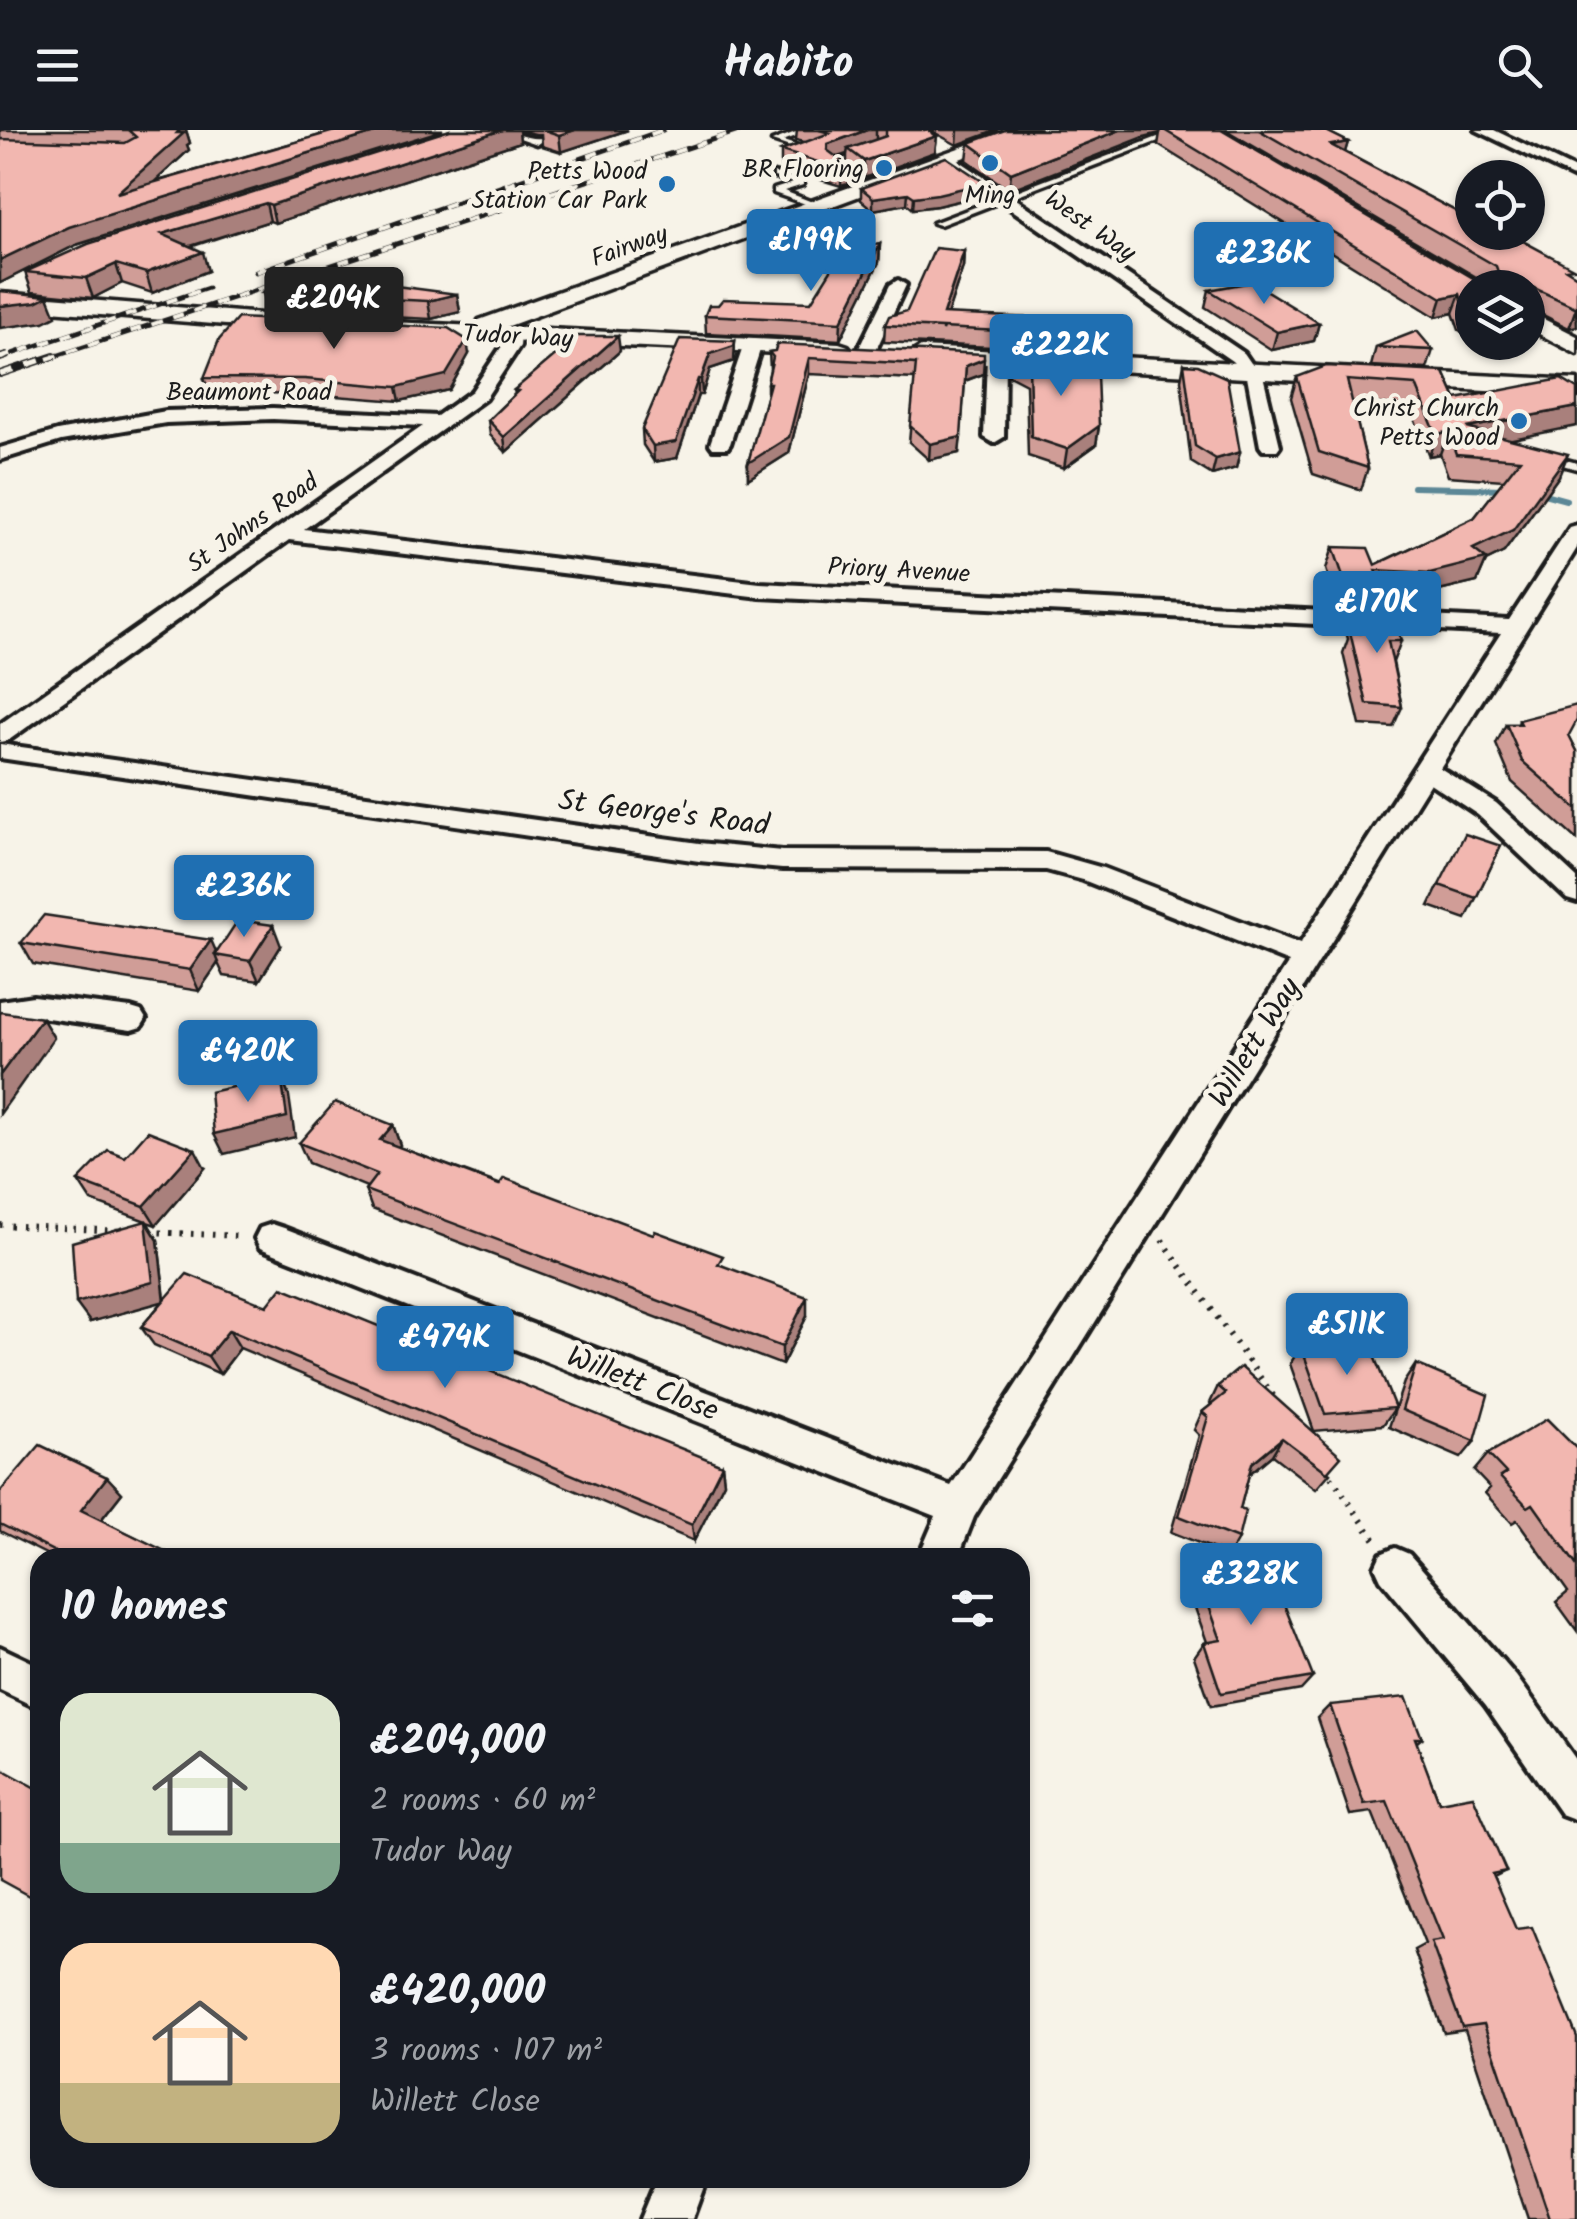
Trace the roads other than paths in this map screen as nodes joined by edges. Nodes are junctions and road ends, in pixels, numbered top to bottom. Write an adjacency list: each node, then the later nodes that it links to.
1 (501, 130): 2 (lane)
2 (574, 130)
3 (808, 130): 8 (lane)
4 (1028, 130): 9 (street, Fairway)
5 (1184, 130): 13 (lane)
6 (1484, 130): 10 (street)
7 (880, 149): 12 (lane)
8 (804, 151)
9 (950, 155): 12 (street, Fairway); 13 (street, West Way)
10 (1577, 174)
11 (777, 175): 14 (lane)
12 (867, 190): 14 (street, Fairway)
13 (1008, 198): 15 (lane); 28 (street, West Way)
14 (818, 207): 22 (street, Fairway)
15 (937, 223)
16 (34, 278): 18 (street)
17 (898, 285): 26 (street)
18 (0, 297): 19 (street)
19 (320, 325)
20 (360, 327): 22 (street, Tudor Way)
21 (1545, 328): 24 (street)
22 (477, 333): 23 (street, Tudor Way)
23 (512, 335): 25 (street, Tudor Way); 30 (street, St Johns Road)
24 (1577, 346)
25 (752, 347): 26 (street, Tudor Way); 32 (street)
26 (866, 352): 27 (street, Tudor Way)
27 (996, 358): 28 (street, Tudor Way); 31 (street)
28 (1251, 371): 29 (street, Tudor Way); 33 (street)
29 (1577, 388)
30 (442, 422): 35 (street, Beaumont Road); 38 (street, St Johns Road)
31 (994, 438)
32 (720, 444)
33 (1270, 446)
34 (1527, 453): 36 (lane)
35 (0, 454)
36 (1577, 466)
37 (1577, 530): 39 (street, Willett Way)
38 (284, 533): 40 (street, Priory Avenue); 41 (street, St Johns Road)
39 (1569, 560): 40 (street, Willett Way)
40 (1514, 627): 43 (street, Willett Way)
41 (0, 735)
42 (0, 751): 45 (street, St George's Road)
43 (1425, 772): 44 (street); 45 (street, Willett Way)
44 (1577, 893)
45 (1307, 958): 49 (street, Willett Way)
46 (0, 1012): 47 (street)
47 (131, 1019)
48 (272, 1238): 49 (street, Willett Close)
49 (958, 1507): 50 (street, Willett Way)
50 (942, 1548)
51 (1395, 1567): 54 (street)
52 (0, 1668): 53 (street)
53 (30, 1683)
54 (1577, 1798)
55 (678, 2188): 56 (street)
56 (666, 2219)

